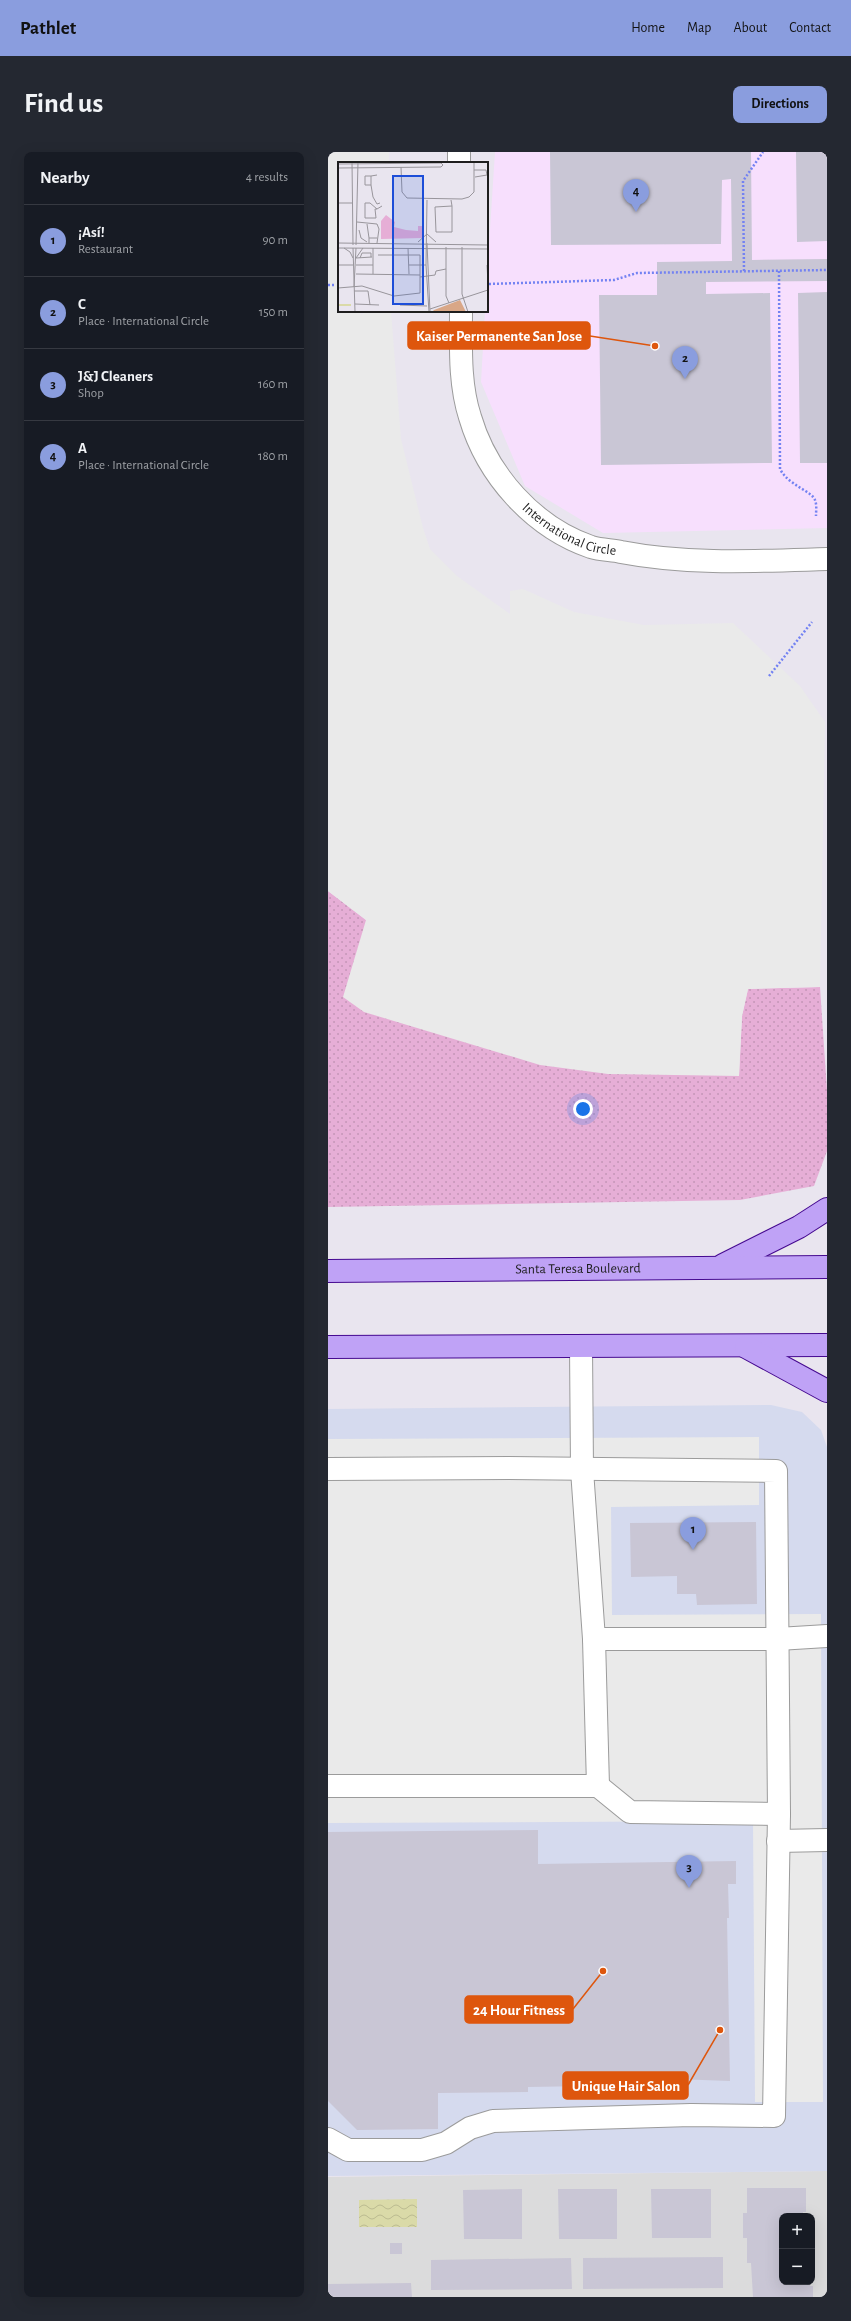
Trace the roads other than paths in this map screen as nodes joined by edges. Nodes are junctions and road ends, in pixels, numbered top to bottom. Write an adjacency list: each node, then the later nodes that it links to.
1 (461, 312): 2 (street, International Circle)
2 (827, 559)
3 (827, 1209): 5 (main road)
4 (827, 1267): 5 (main road, Santa Teresa Boulevard)
5 (718, 1268): 6 (main road, Santa Teresa Boulevard)
6 (328, 1271)
7 (827, 1345): 8 (main road)
8 (745, 1346): 10 (main road); 11 (main road)
9 (328, 1347): 10 (main road)
10 (581, 1347): 13 (street)
11 (827, 1390)
12 (328, 1469): 13 (street)
13 (582, 1470): 15 (street); 16 (street)
14 (827, 1636): 16 (street)
15 (594, 1639): 16 (street); 18 (street)
16 (778, 1639): 19 (street)
17 (328, 1786): 18 (street)
18 (598, 1786): 19 (street)
19 (779, 1814): 21 (street)
20 (827, 1840): 21 (street)
21 (778, 1841): 22 (street)
22 (328, 2139)

